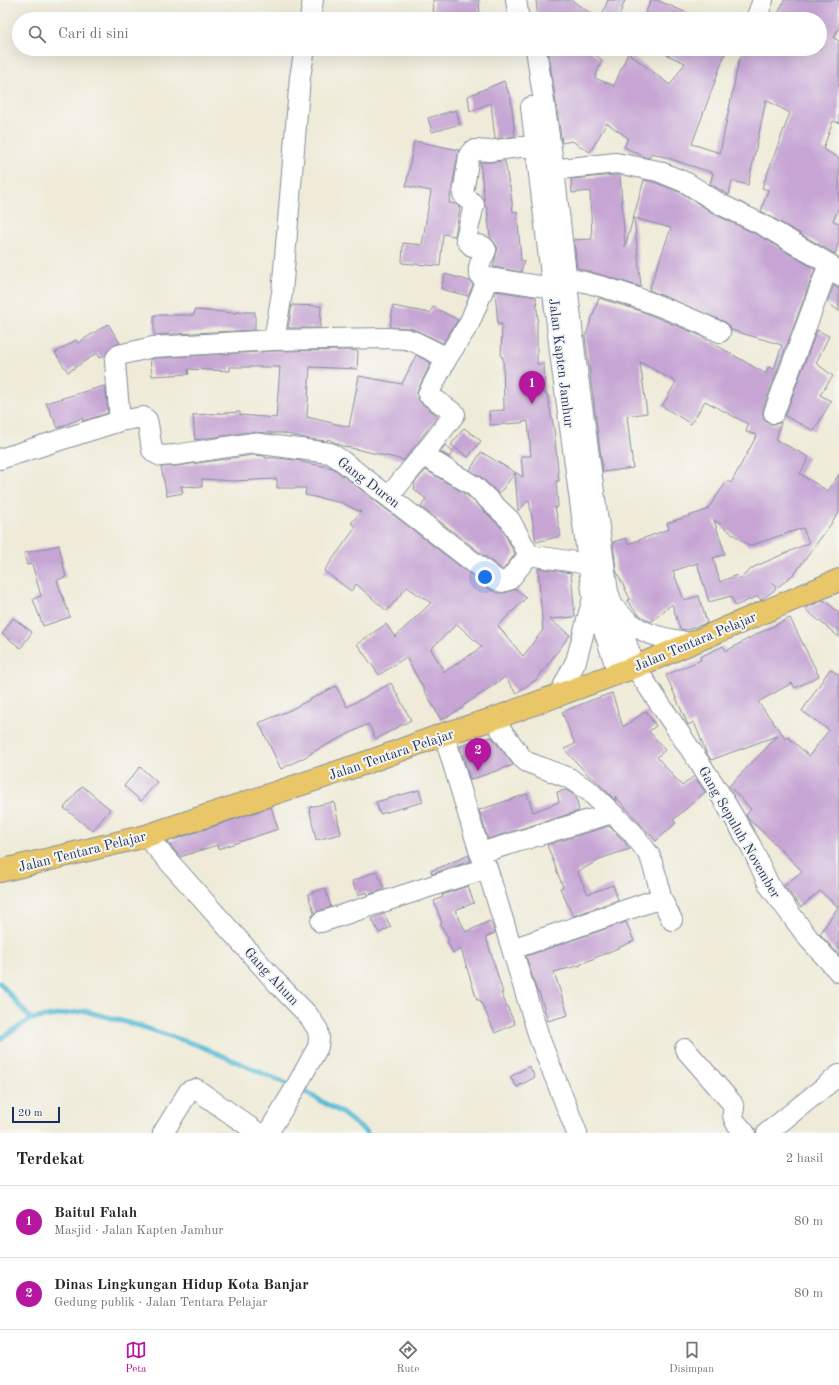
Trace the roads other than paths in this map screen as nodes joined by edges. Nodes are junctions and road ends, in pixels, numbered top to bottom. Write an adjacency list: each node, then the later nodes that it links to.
1 (313, 0): 5 (street)
2 (516, 0): 6 (street)
3 (530, 0): 7 (street)
4 (763, 0): 8 (street)
5 (311, 12)
6 (518, 12)
7 (531, 12)
8 (759, 12)
9 (304, 56): 18 (street)
10 (524, 56): 12 (street, Jalan Kapten Jamhur)
11 (537, 56): 13 (street, Jalan Kapten Jamhur)
12 (535, 144): 13 (street, Jalan Kapten Jamhur); 15 (street)
13 (546, 170): 14 (street); 16 (street, Jalan Kapten Jamhur)
14 (834, 270): 21 (street)
15 (488, 278): 16 (street); 19 (street)
16 (560, 283): 17 (street); 20 (street, Jalan Kapten Jamhur)
17 (720, 332)
18 (274, 340): 19 (street); 22 (street)
19 (447, 358): 23 (street)
20 (574, 402): 27 (street, Jalan Kapten Jamhur); 29 (street, Jalan Kapten Jamhur)
21 (774, 413)
22 (120, 422): 24 (street, Gang Duren); 25 (street, Gang Duren)
23 (423, 455): 25 (street); 26 (street)
24 (0, 458)
25 (389, 496): 26 (street, Gang Duren)
26 (529, 555): 27 (street)
27 (588, 564): 29 (street, Jalan Kapten Jamhur)
28 (839, 580): 30 (main road, Jalan Tentara Pelajar)
29 (600, 595): 30 (street); 31 (street, Jalan Kapten Jamhur); 32 (street)
30 (691, 643): 31 (main road, Jalan Tentara Pelajar)
31 (627, 670): 32 (main road, Jalan Tentara Pelajar); 43 (street, Gang Sepuluh November)
32 (559, 695): 33 (main road, Jalan Tentara Pelajar)
33 (493, 719): 34 (main road, Jalan Tentara Pelajar); 35 (street)
34 (444, 734): 36 (main road, Jalan Tentara Pelajar); 37 (street)
35 (612, 813): 37 (street); 39 (street)
36 (146, 836): 38 (main road, Jalan Tentara Pelajar); 48 (street, Gang Ahum)
37 (483, 860): 41 (street); 42 (street)
38 (1, 870)
39 (661, 898): 40 (street); 42 (street)
40 (672, 920)
41 (320, 922)
42 (512, 949): 49 (street)
43 (839, 972)
44 (685, 1049): 50 (street)
45 (839, 1075): 51 (street)
46 (163, 1133): 47 (street)
47 (258, 1133)
48 (268, 1133)
49 (577, 1133)
50 (745, 1133)
51 (767, 1133)

